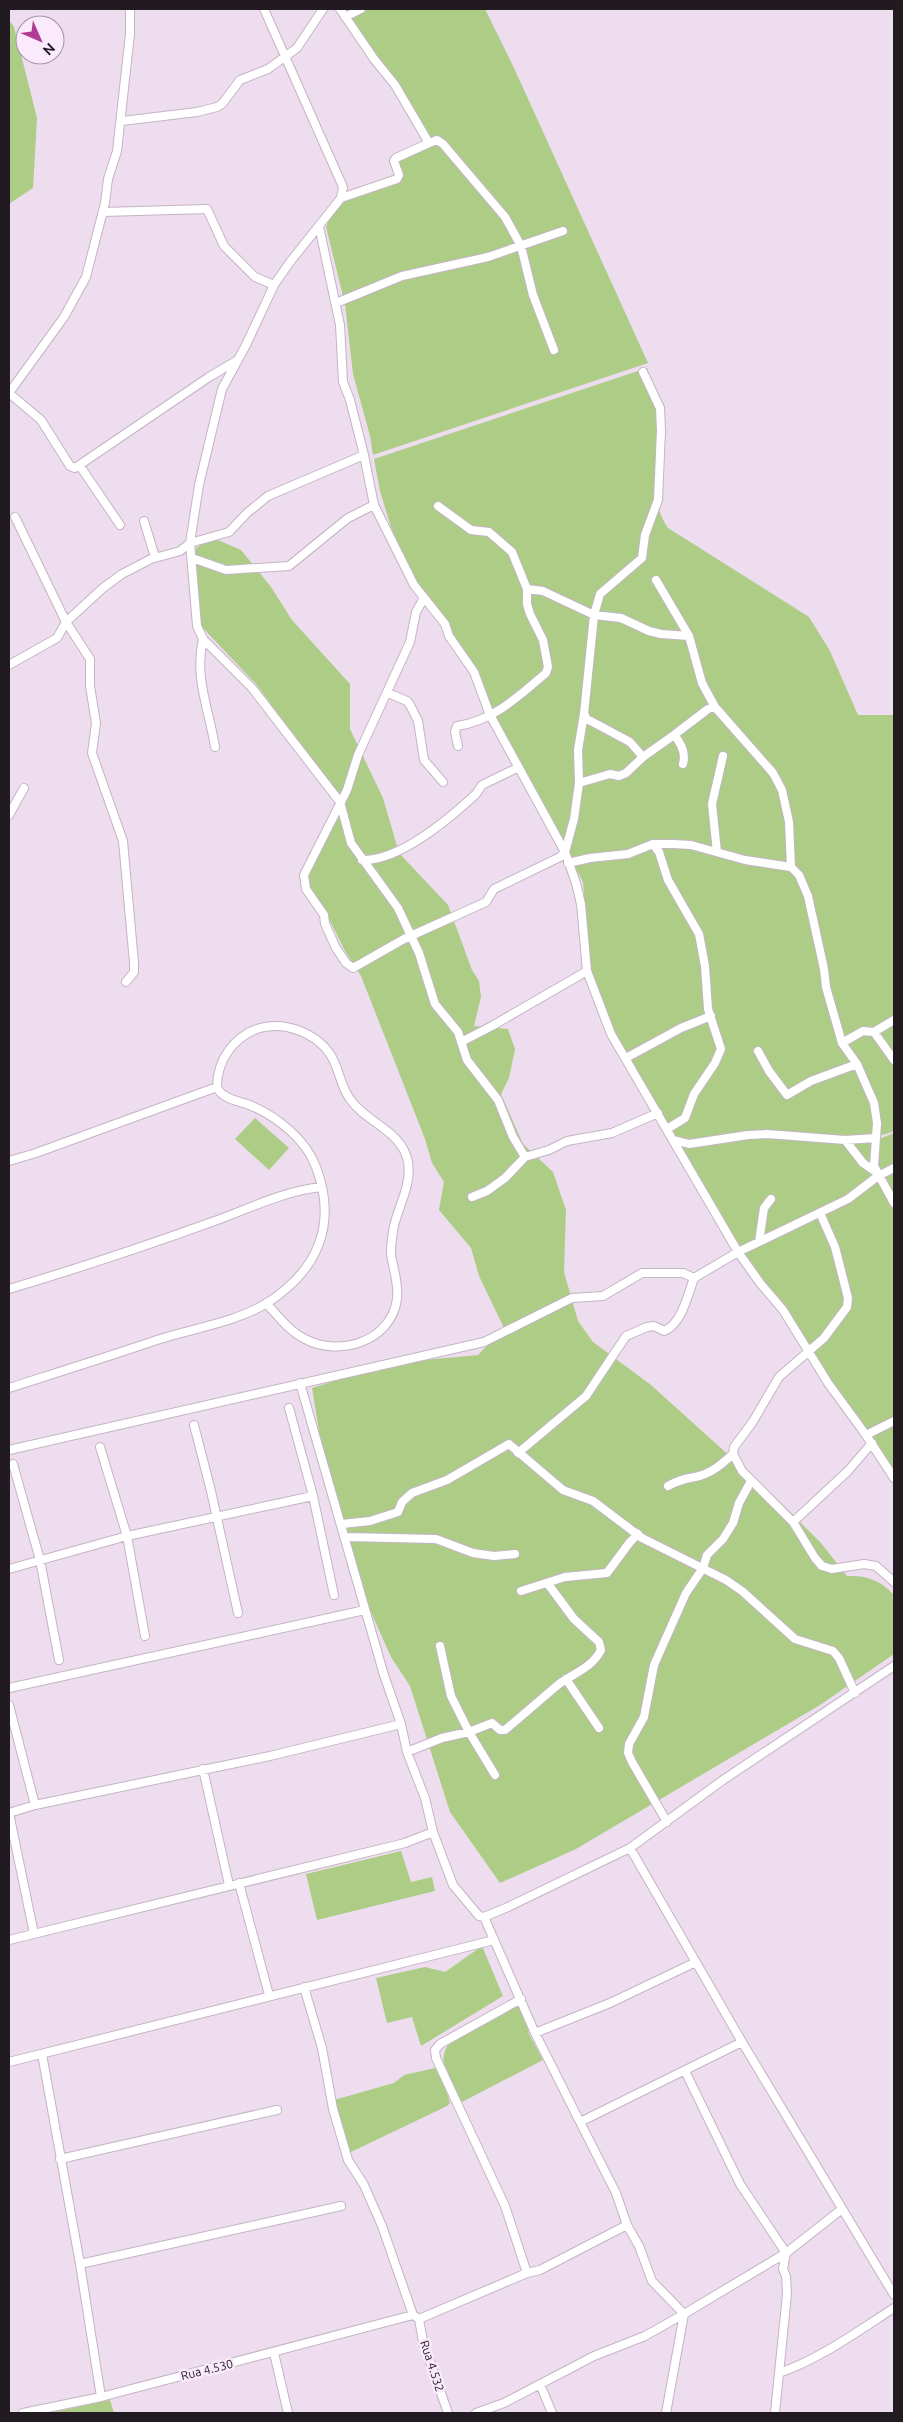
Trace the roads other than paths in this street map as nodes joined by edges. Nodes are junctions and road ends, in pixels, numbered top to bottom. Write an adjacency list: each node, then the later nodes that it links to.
1 (130, 9): 8 (street)
2 (264, 9): 7 (street)
3 (323, 9): 7 (street)
4 (340, 9): 6 (street)
5 (361, 9): 6 (street)
6 (345, 17): 9 (street)
7 (286, 58): 8 (street); 10 (street)
8 (122, 121): 11 (street)
9 (429, 143): 10 (street); 14 (street)
10 (342, 198): 12 (street)
11 (103, 212): 15 (street); 21 (street)
12 (319, 226): 15 (street); 16 (street)
13 (563, 231): 14 (street)
14 (521, 246): 16 (street); 17 (street)
15 (274, 285): 18 (street)
16 (336, 303): 20 (street)
17 (554, 350)
18 (236, 361): 21 (street); 27 (street)
19 (643, 372): 33 (street)
20 (364, 455): 22 (street); 27 (street)
21 (80, 466): 26 (street)
22 (374, 506): 29 (street); 32 (street)
23 (438, 506): 31 (street)
24 (15, 517): 34 (street)
25 (144, 521): 28 (street)
26 (120, 525)
27 (190, 543): 28 (street); 29 (street)
28 (155, 557): 34 (street)
29 (192, 558): 36 (street)
30 (656, 580): 35 (street)
31 (527, 589): 33 (street); 41 (street)
32 (424, 598): 38 (street); 41 (street)
33 (594, 615): 35 (street); 40 (street)
34 (66, 622): 37 (street); 62 (street)
35 (689, 636): 39 (street)
36 (203, 639): 44 (street); 52 (street)
37 (9, 665)
38 (388, 693): 49 (street); 52 (street)
39 (714, 707): 42 (street); 59 (street)
40 (584, 714): 46 (street); 50 (street)
41 (490, 716): 43 (street); 48 (street)
42 (674, 735): 46 (street); 47 (street)
43 (458, 746)
44 (214, 747)
45 (723, 756): 56 (street)
46 (643, 757): 50 (street)
47 (684, 764)
48 (517, 768): 55 (street); 57 (street)
49 (443, 782)
50 (579, 784): 55 (street)
51 (24, 788): 53 (street)
52 (340, 802): 57 (street); 60 (street)
53 (9, 815)
54 (653, 844): 56 (street); 58 (street); 63 (street)
55 (565, 852): 58 (street); 60 (street)
56 (716, 852): 59 (street)
57 (362, 860): 60 (street)
58 (568, 863): 61 (street)
59 (791, 867): 67 (street)
60 (412, 937): 66 (street)
61 (587, 971): 66 (street); 69 (street)
62 (126, 982)
63 (711, 1016): 69 (street); 74 (street)
64 (894, 1020): 65 (street)
65 (874, 1032): 67 (street); 70 (street)
66 (461, 1042): 78 (street)
67 (842, 1043): 71 (street)
68 (758, 1051): 71 (street)
69 (626, 1058): 73 (street)
70 (894, 1060)
71 (857, 1064): 75 (street)
72 (217, 1087): 79 (street); 82 (street); 91 (street)
73 (658, 1113): 74 (street); 78 (street)
74 (667, 1129): 76 (street)
75 (876, 1138): 77 (street); 81 (street)
76 (674, 1140): 77 (street); 88 (street)
77 (845, 1140): 81 (street)
78 (525, 1157): 83 (street)
79 (9, 1161)
80 (894, 1168): 81 (street)
81 (877, 1174): 85 (street); 86 (street)
82 (322, 1187): 90 (street); 91 (street)
83 (472, 1197)
84 (771, 1199): 87 (street)
85 (894, 1202)
86 (820, 1213): 87 (street); 92 (street)
87 (759, 1242): 88 (street)
88 (738, 1252): 89 (street); 92 (street)
89 (694, 1278): 93 (street); 102 (street)
90 (9, 1288)
91 (266, 1303): 94 (street)
92 (810, 1351): 98 (street); 103 (street)
93 (300, 1384): 101 (street); 111 (street)
94 (9, 1388)
95 (289, 1408): 108 (street)
96 (894, 1422): 98 (street)
97 (194, 1425): 109 (street)
98 (866, 1435): 99 (street)
99 (872, 1443): 105 (street); 110 (street)
100 (100, 1448): 113 (street)
101 (9, 1450)
102 (518, 1453): 111 (street); 112 (street)
103 (733, 1454): 106 (street); 107 (street)
104 (13, 1464): 116 (street)
105 (894, 1478)
106 (750, 1481): 110 (street); 117 (street)
107 (668, 1486)
108 (313, 1496): 109 (street); 122 (street)
109 (217, 1516): 113 (street); 124 (street)
110 (793, 1522): 119 (street)
111 (342, 1524): 114 (street)
112 (638, 1534): 117 (street); 120 (street)
113 (127, 1536): 116 (street); 125 (street)
114 (346, 1537): 115 (street); 123 (street)
115 (515, 1554)
116 (40, 1560): 118 (street); 127 (street)
117 (704, 1568): 131 (street); 141 (street)
118 (9, 1569)
119 (894, 1582)
120 (548, 1584): 121 (street); 129 (street)
121 (521, 1591)
122 (334, 1595)
123 (366, 1610): 130 (street); 133 (street)
124 (238, 1613)
125 (145, 1636)
126 (440, 1646): 135 (street)
127 (59, 1660)
128 (894, 1666): 131 (street)
129 (566, 1679): 134 (street); 135 (street)
130 (9, 1688)
131 (855, 1693): 141 (street)
132 (9, 1705): 139 (street)
133 (401, 1724): 136 (street); 137 (street)
134 (599, 1728)
135 (469, 1732): 136 (street); 138 (street)
136 (407, 1752): 142 (street)
137 (203, 1769): 139 (street); 145 (street)
138 (495, 1775)
139 (35, 1805): 140 (street)
140 (9, 1813): 147 (street)
141 (667, 1822): 143 (street)
142 (433, 1832): 144 (street); 146 (street)
143 (630, 1848): 146 (street); 150 (street)
144 (239, 1883): 145 (street); 152 (street)
145 (229, 1885): 147 (street)
146 (484, 1917): 149 (street)
147 (34, 1934): 148 (street)
148 (9, 1940)
149 (494, 1940): 151 (street); 153 (street)
150 (696, 1962): 154 (street); 155 (street)
151 (304, 1988): 152 (street); 171 (street, Rua 4.532)
152 (269, 1995): 156 (street)
153 (521, 1998): 154 (street); 167 (street)
154 (535, 2033): 160 (street)
155 (742, 2042): 158 (street); 163 (street)
156 (42, 2054): 157 (street); 161 (street)
157 (9, 2062)
158 (685, 2071): 160 (street); 165 (street)
159 (277, 2110): 161 (street)
160 (580, 2122): 164 (street)
161 (60, 2159): 166 (street)
162 (341, 2206): 166 (street)
163 (842, 2209): 165 (street); 168 (street)
164 (627, 2225): 167 (street, Rua 4.530); 170 (street)
165 (786, 2253): 170 (street); 173 (street)
166 (80, 2264): 175 (street)
167 (527, 2273): 171 (street, Rua 4.530)
168 (894, 2295)
169 (894, 2308): 173 (street)
170 (684, 2314): 174 (street); 181 (street)
171 (416, 2317): 172 (street, Rua 4.530); 178 (street, Rua 4.532)
172 (274, 2353): 175 (street, Rua 4.530); 177 (street)
173 (779, 2373): 182 (street)
174 (540, 2384): 179 (street); 180 (street)
175 (101, 2397): 176 (street, Rua 4.530)
176 (23, 2413)
177 (288, 2413)
178 (448, 2413)
179 (476, 2413)
180 (552, 2413)
181 (666, 2413)
182 (774, 2413)

